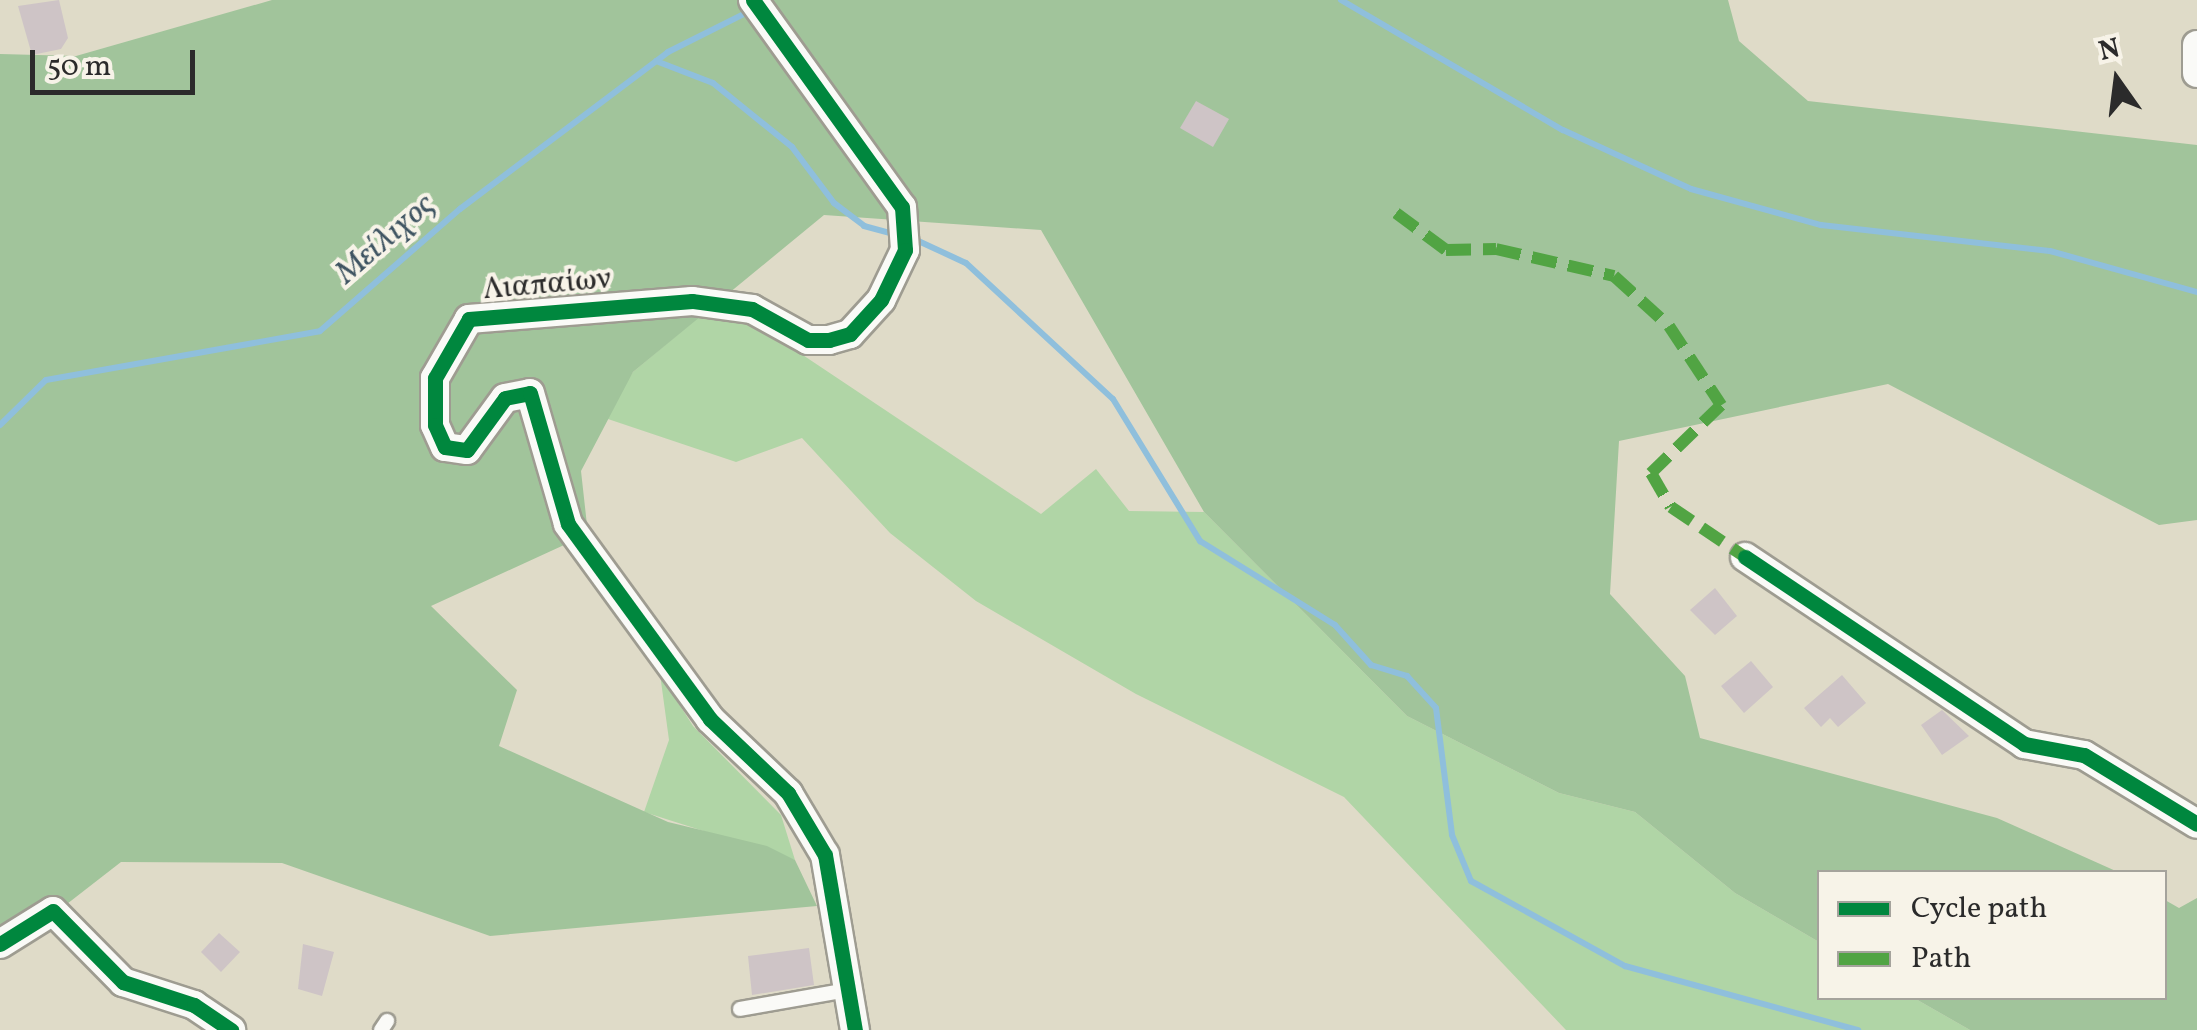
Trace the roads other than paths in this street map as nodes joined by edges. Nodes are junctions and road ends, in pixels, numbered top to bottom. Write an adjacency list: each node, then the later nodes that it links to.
1 (758, 10): 7 (street, Λιαπαίων)
2 (2197, 44): 3 (street)
3 (2197, 73)
4 (1745, 557): 5 (street)
5 (2197, 824)
6 (0, 944): 10 (street)
7 (849, 990): 8 (lane); 9 (street, Λιαπαίων)
8 (740, 1009)
9 (857, 1029)
10 (230, 1030)

